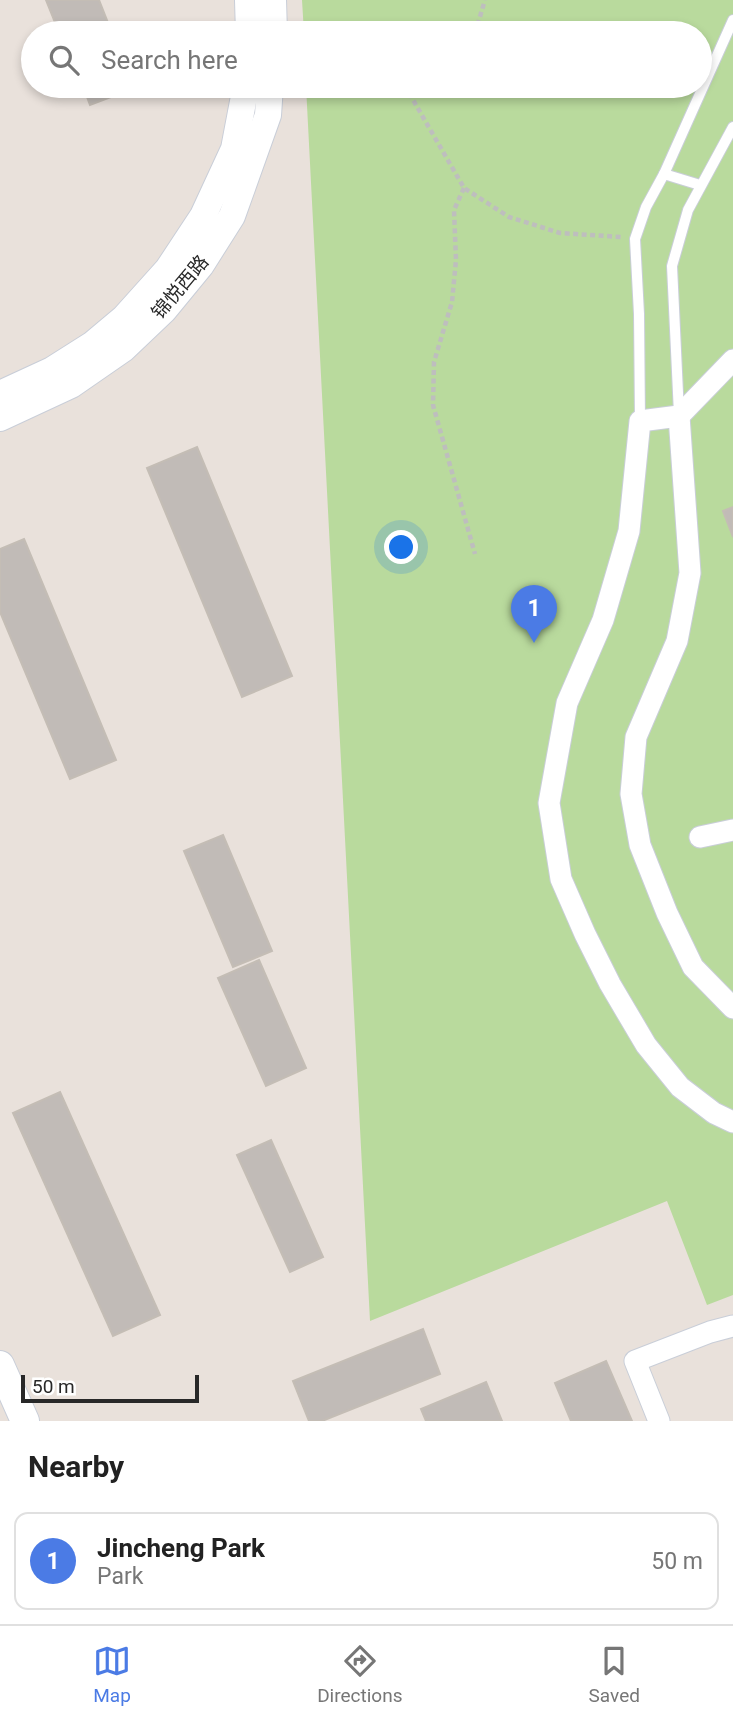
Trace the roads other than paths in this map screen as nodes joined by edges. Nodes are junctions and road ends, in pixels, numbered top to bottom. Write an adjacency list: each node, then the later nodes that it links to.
1 (248, 0): 4 (street)
2 (273, 0): 5 (street)
3 (733, 20): 6 (lane)
4 (249, 21)
5 (274, 21)
6 (712, 67)
7 (244, 98): 14 (street, 锦悦西路)
8 (269, 98): 16 (street, 锦悦西路)
9 (698, 98): 11 (lane)
10 (733, 127): 12 (lane)
11 (664, 174): 12 (lane); 17 (lane)
12 (700, 184): 15 (lane)
13 (733, 360): 15 (street)
14 (0, 394)
15 (679, 416): 17 (street); 20 (street)
16 (0, 418)
17 (640, 421): 21 (street)
18 (733, 830): 19 (street)
19 (700, 837)
20 (733, 1008)
21 (733, 1122)
22 (733, 1326): 25 (street)
23 (0, 1365): 24 (main road)
24 (25, 1421)
25 (659, 1421)

